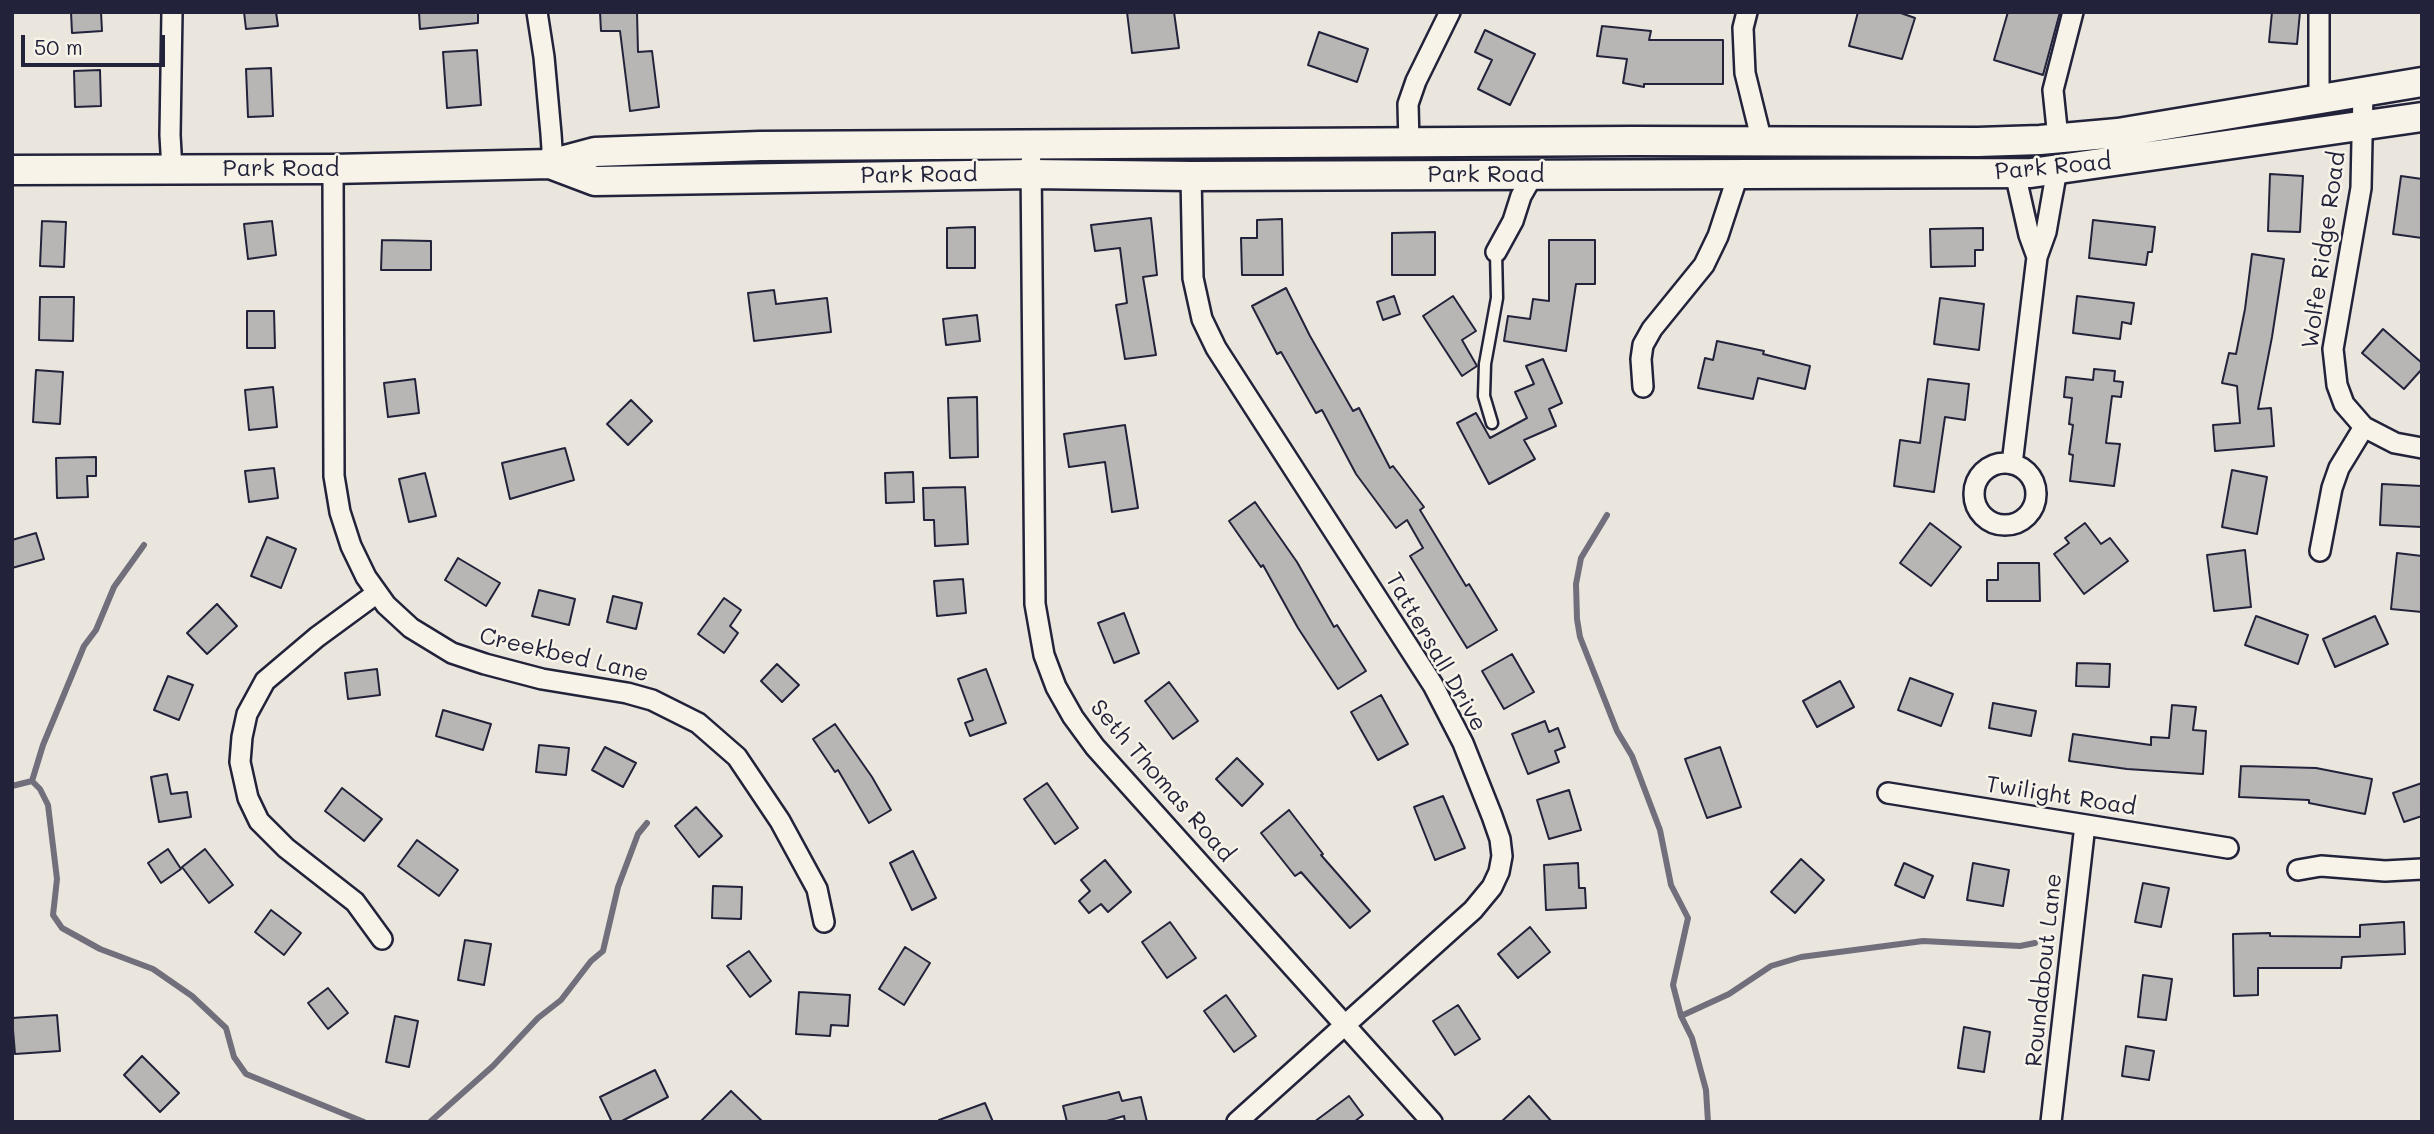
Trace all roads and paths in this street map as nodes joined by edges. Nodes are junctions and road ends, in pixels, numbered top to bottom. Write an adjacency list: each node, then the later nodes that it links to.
1 (172, 12): 20 (street)
2 (537, 12): 16 (street)
3 (1450, 12): 15 (street)
4 (1747, 12): 13 (street)
5 (2073, 12): 12 (street)
6 (2319, 12): 9 (street)
7 (2422, 82): 8 (main road, Park Road)
8 (2362, 92): 9 (main road, Park Road); 11 (street, Wolfe Ridge Road)
9 (2319, 99): 12 (main road, Park Road)
10 (2422, 117): 11 (main road, Park Road)
11 (2364, 126): 18 (main road, Park Road); 30 (street, Wolfe Ridge Road)
12 (2059, 138): 13 (main road, Park Road)
13 (1762, 142): 15 (main road, Park Road)
14 (1032, 144): 15 (main road, Park Road); 16 (main road, Park Road); 22 (street, Seth Thomas Road)
15 (1409, 144)
16 (550, 164): 17 (main road, Park Road); 22 (main road, Park Road)
17 (332, 169): 20 (main road, Park Road); 34 (street, Creekbed Lane)
18 (2057, 169): 21 (main road, Park Road); 27 (street)
19 (12, 170): 20 (main road, Park Road)
20 (173, 170)
21 (2015, 173): 23 (main road, Park Road); 27 (street)
22 (1031, 174): 25 (main road, Park Road); 42 (street, Seth Thomas Road)
23 (1738, 174): 24 (main road, Park Road); 28 (street)
24 (1533, 175): 25 (main road, Park Road); 26 (street)
25 (1191, 176): 42 (street, Tattersall Drive)
26 (1496, 252): 29 (lane)
27 (2038, 257): 32 (street)
28 (1643, 387)
29 (1492, 423)
30 (2364, 427): 31 (street, Wolfe Ridge Road); 33 (street)
31 (2422, 448)
32 (2012, 464)
33 (2320, 551)
34 (377, 593): 40 (street, Creekbed Lane); 41 (street)
35 (1888, 793): 36 (street, Twilight Road)
36 (2085, 825): 37 (street, Twilight Road); 45 (street, Roundabout Lane)
37 (2228, 848)
38 (2422, 869): 39 (street)
39 (2298, 870)
40 (824, 922)
41 (382, 939)
42 (1346, 1025): 43 (street, Tattersall Drive); 44 (street, Seth Thomas Road)
43 (1237, 1122)
44 (1433, 1122)
45 (2051, 1122)

